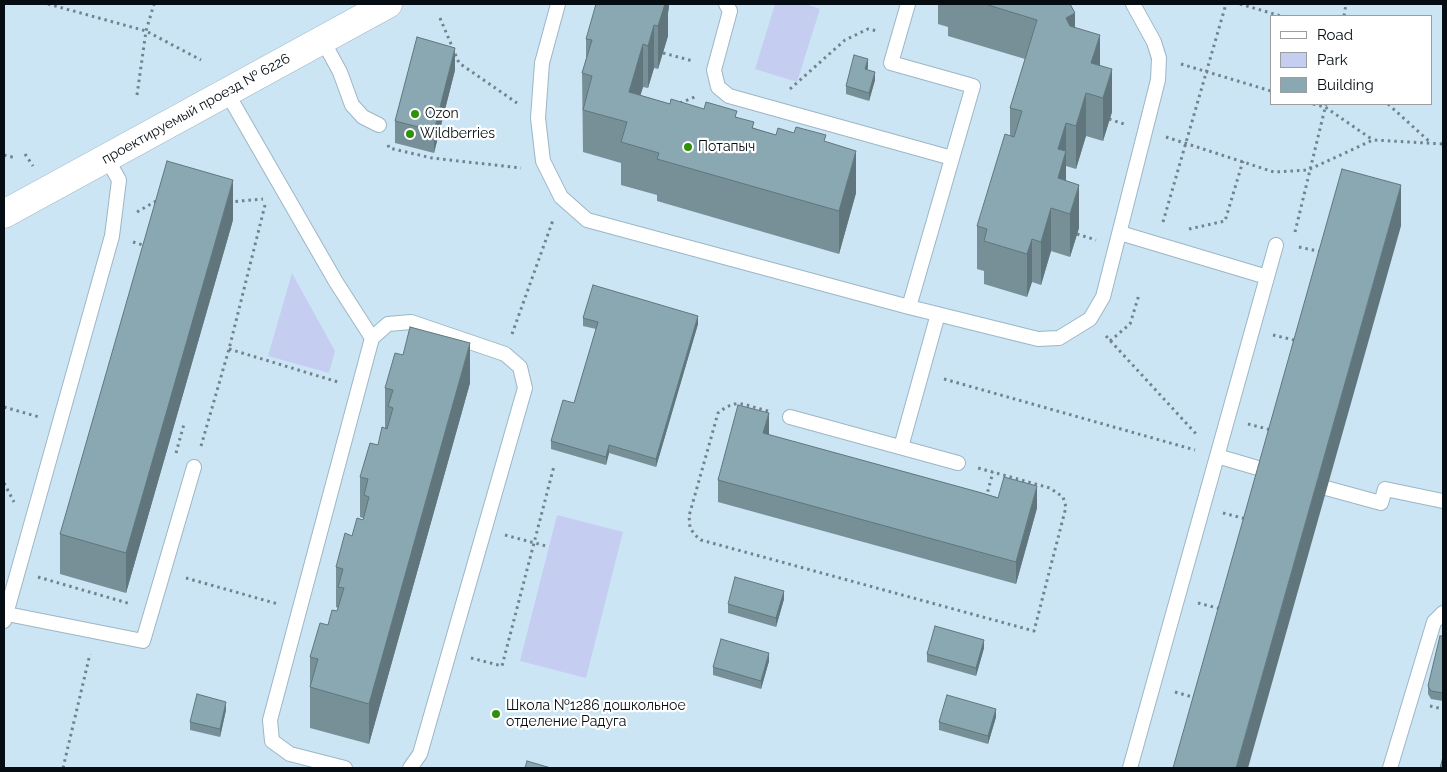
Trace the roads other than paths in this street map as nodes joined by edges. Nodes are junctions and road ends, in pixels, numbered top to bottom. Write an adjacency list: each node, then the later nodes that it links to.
1 (388, 4): 6 (street, проектируемый проезд № 6226)
2 (558, 4): 16 (lane)
3 (726, 4): 10 (lane)
4 (908, 4): 10 (lane)
5 (1133, 4): 13 (lane)
6 (355, 11): 7 (street, проектируемый проезд № 6226)
7 (322, 39): 8 (street, проектируемый проезд № 6226); 9 (lane)
8 (226, 91): 11 (street, проектируемый проезд № 6226); 18 (lane)
9 (379, 125)
10 (952, 158): 16 (lane)
11 (107, 159): 12 (street, проектируемый проезд № 6226); 27 (lane)
12 (4, 214)
13 (1120, 233): 15 (lane); 17 (lane)
14 (1276, 245): 15 (lane)
15 (1267, 277): 21 (lane)
16 (909, 307): 17 (lane)
17 (938, 314): 20 (lane)
18 (372, 338): 30 (lane); 31 (lane)
19 (790, 417): 20 (lane)
20 (901, 447): 22 (lane)
21 (1217, 456): 24 (lane); 32 (lane)
22 (958, 463)
23 (194, 467): 29 (lane)
24 (1268, 471)
25 (1326, 488): 26 (lane)
26 (1443, 501)
27 (8, 590): 29 (lane)
28 (1443, 613): 33 (lane)
29 (5, 617)
30 (345, 768)
31 (410, 768)
32 (1130, 768)
33 (1390, 768)

